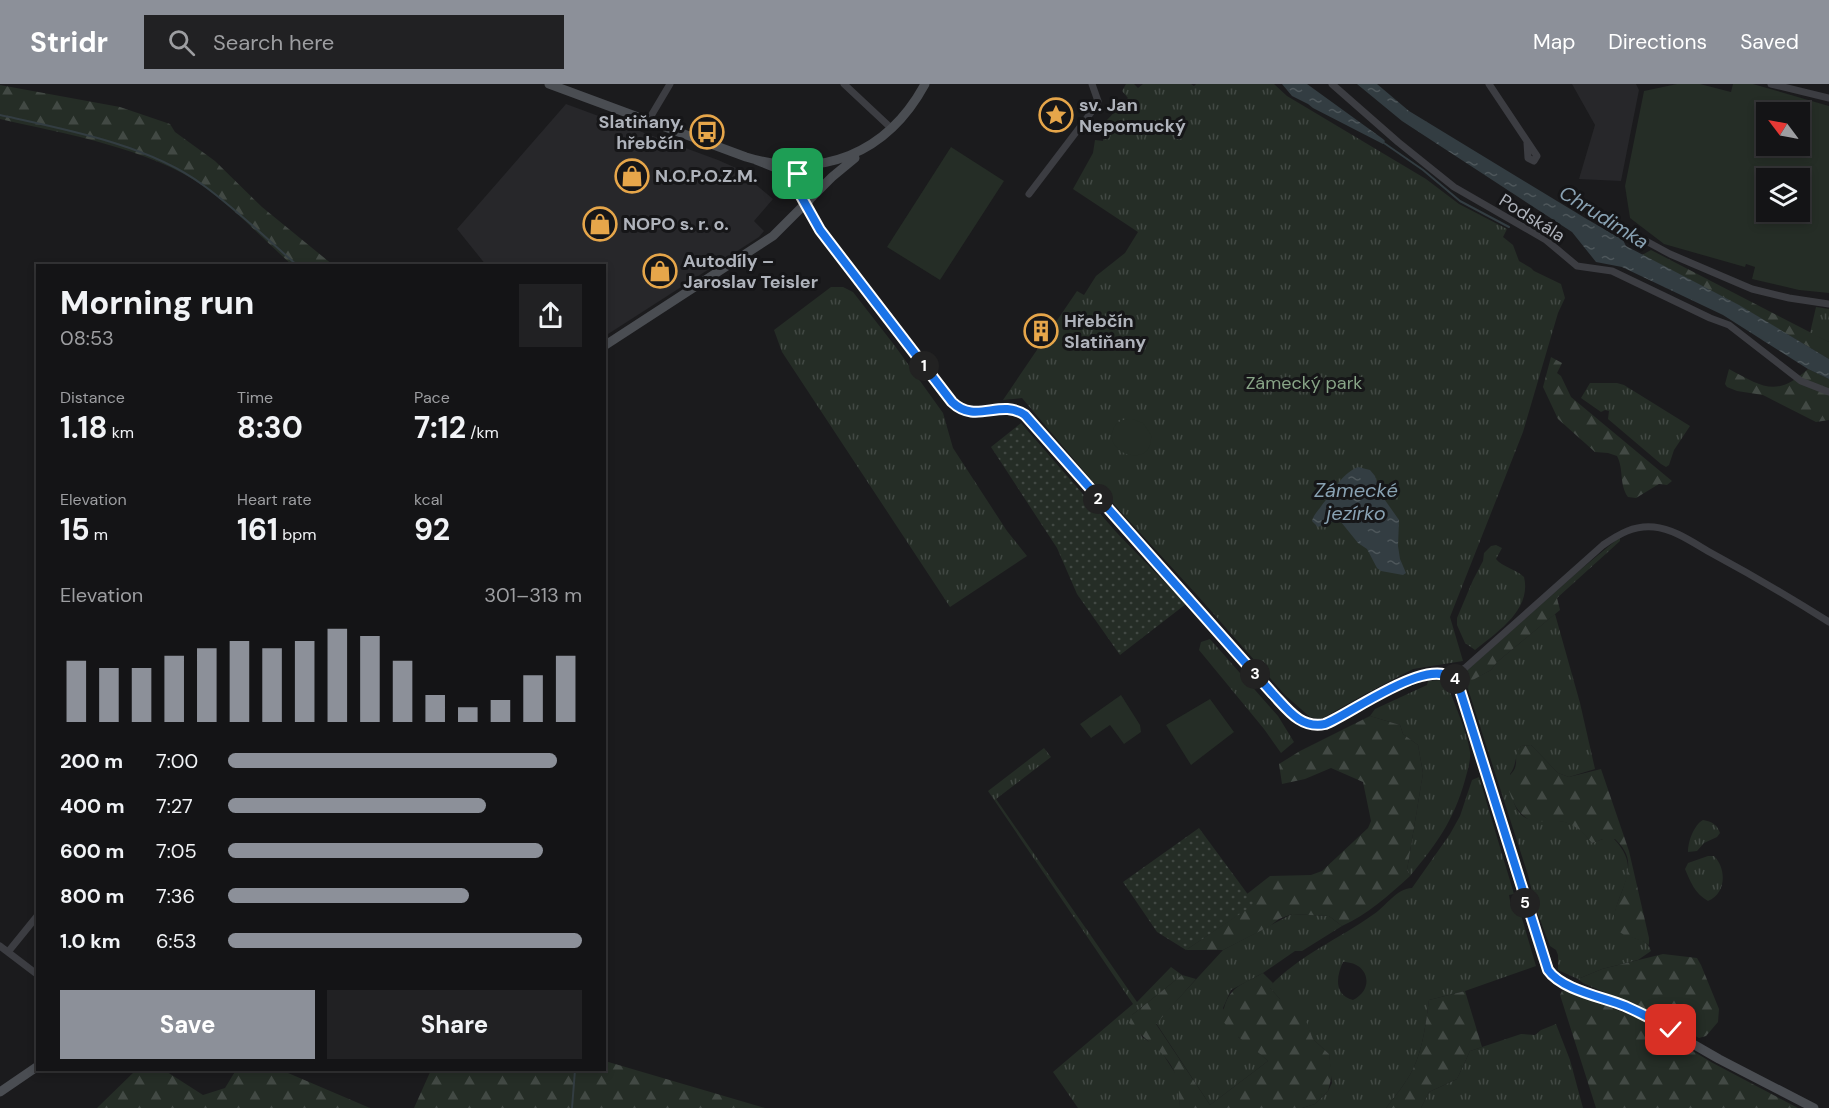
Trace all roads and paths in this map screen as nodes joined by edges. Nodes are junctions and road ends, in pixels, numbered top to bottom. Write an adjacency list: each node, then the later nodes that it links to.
1 (549, 84): 10 (street)
2 (670, 84): 10 (street)
3 (844, 84): 11 (street)
4 (925, 84): 11 (street)
5 (1092, 84): 17 (street)
6 (1332, 84): 22 (street, Podskála)
7 (1489, 84): 13 (street)
8 (1771, 84): 9 (street)
9 (1829, 98)
10 (648, 121): 14 (street)
11 (891, 128): 12 (street)
12 (881, 137): 15 (street); 18 (street)
13 (1527, 143)
14 (756, 160): 15 (street); 16 (street)
15 (803, 165): 16 (street); 18 (street)
16 (797, 189): 18 (street)
17 (1029, 194)
18 (807, 204): 21 (street); 24 (street)
19 (1646, 242): 20 (street)
20 (1829, 304)
21 (606, 345)
22 (1829, 392)
23 (1829, 622): 24 (street)
24 (1453, 676): 31 (street)
25 (36, 917): 27 (street)
26 (0, 946): 27 (street)
27 (8, 952): 28 (street)
28 (36, 973)
29 (36, 1067): 30 (street)
30 (0, 1092)
31 (1814, 1108)

